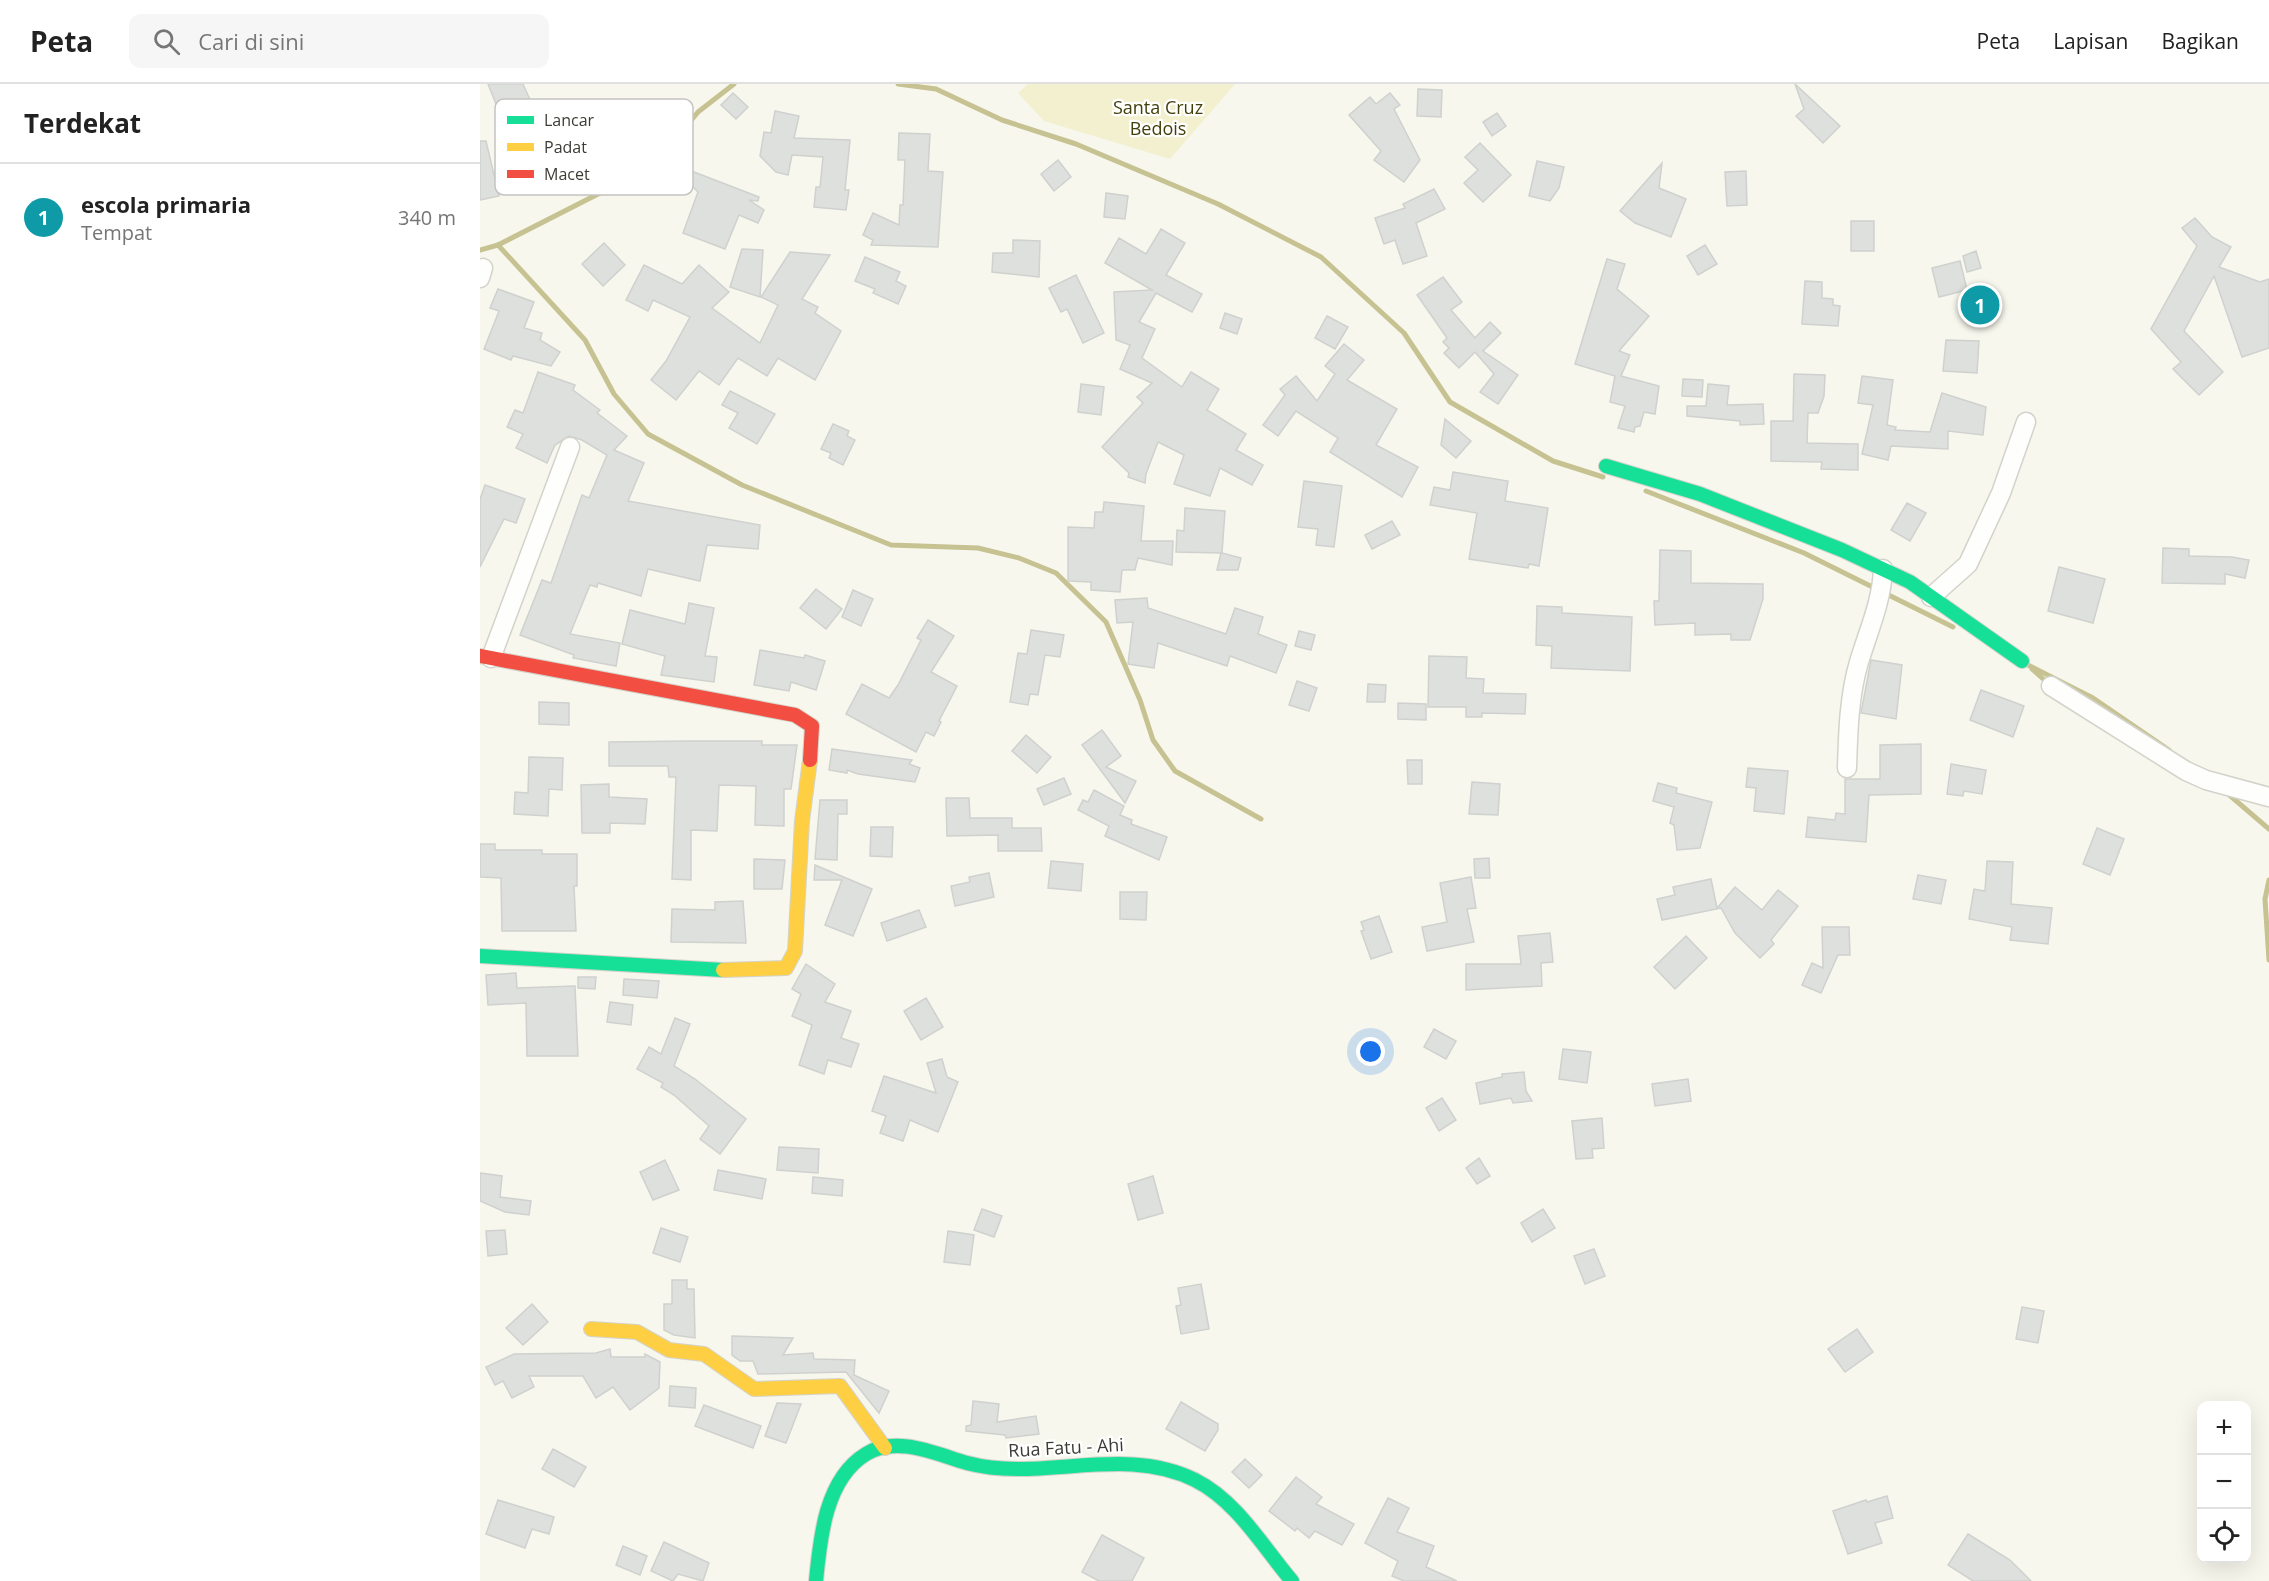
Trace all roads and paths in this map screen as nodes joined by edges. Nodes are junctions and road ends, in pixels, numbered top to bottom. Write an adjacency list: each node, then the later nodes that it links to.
1 (2026, 422): 5 (street)
2 (570, 447): 6 (street)
3 (1606, 466): 4 (street)
4 (1883, 569): 5 (street); 9 (street)
5 (1931, 597): 7 (street)
6 (486, 657): 11 (street)
7 (2022, 661)
8 (2051, 686): 10 (street)
9 (1847, 768)
10 (2269, 797)
11 (480, 956)
12 (591, 1329): 13 (street)
13 (885, 1448): 14 (street); 15 (street, Rua Fatu - Ahi)
14 (816, 1581)
15 (1292, 1581)

